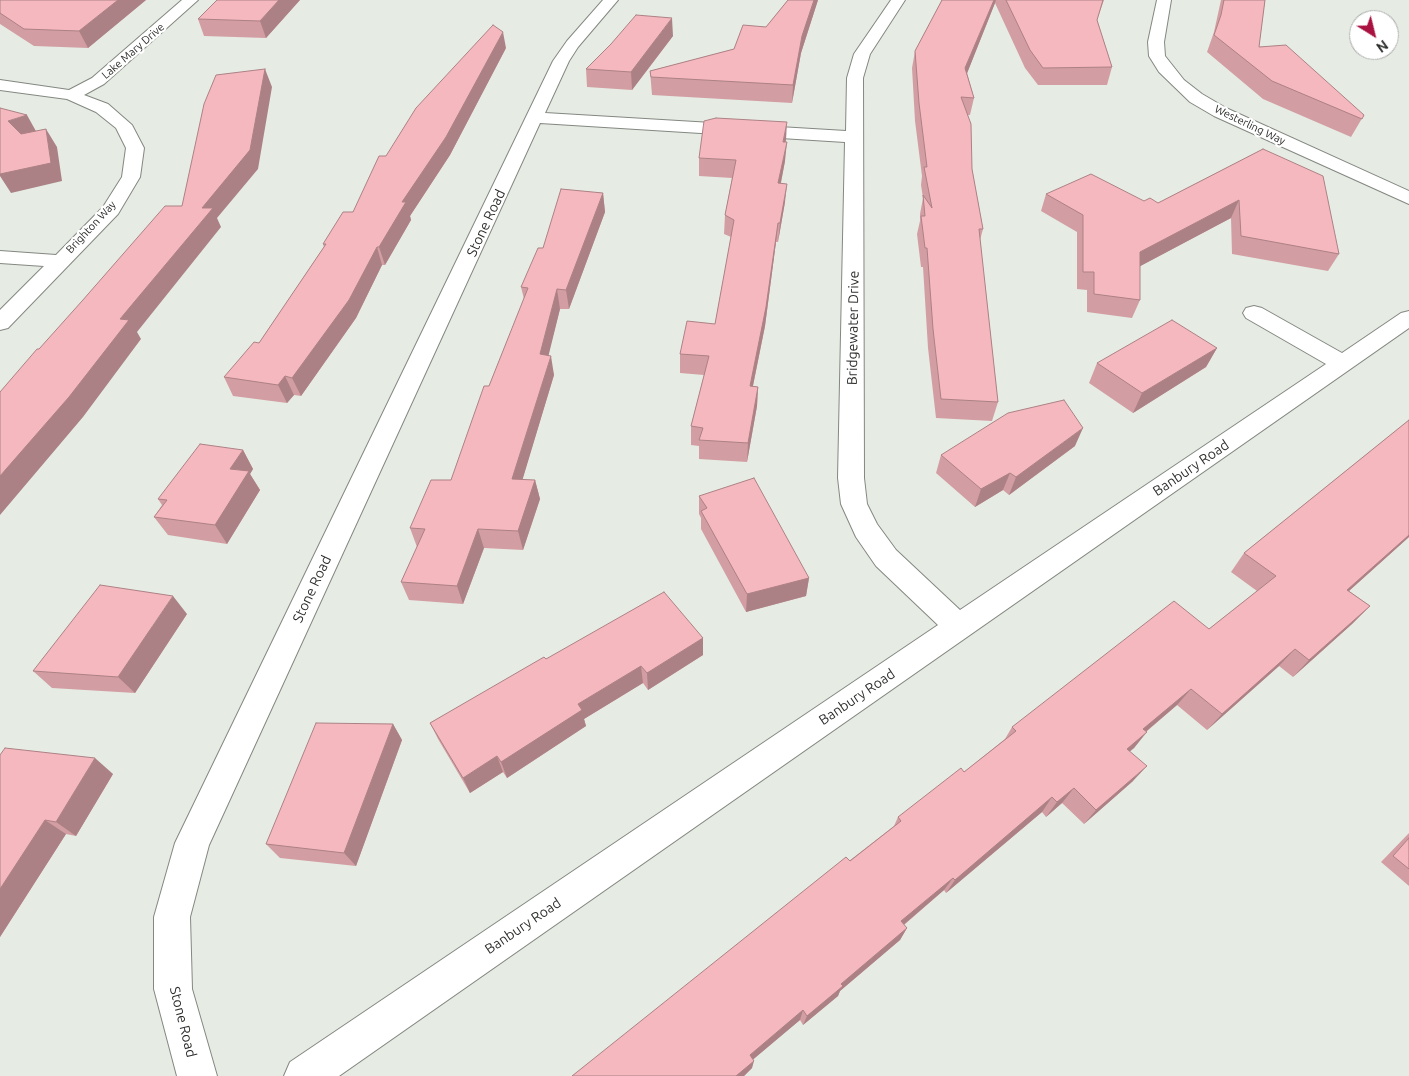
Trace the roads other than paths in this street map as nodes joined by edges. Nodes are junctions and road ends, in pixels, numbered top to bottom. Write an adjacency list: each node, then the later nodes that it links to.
1 (191, 0): 6 (street, Lake Mary Drive)
2 (611, 0): 7 (street, Stone Road)
3 (898, 0): 8 (street, Bridgewater Drive)
4 (1164, 0): 9 (street, Westerling Way)
5 (0, 85): 6 (street, Brighton Way)
6 (71, 95): 11 (street, Brighton Way)
7 (536, 118): 8 (street); 17 (street, Stone Road)
8 (854, 137): 16 (street, Bridgewater Drive)
9 (1409, 198)
10 (0, 257): 11 (street)
11 (59, 261): 14 (street, Brighton Way)
12 (1254, 313): 15 (street)
13 (1409, 318): 15 (street, Banbury Road)
14 (0, 323)
15 (1343, 363): 16 (street, Banbury Road)
16 (959, 627): 18 (street, Banbury Road)
17 (197, 1076)
18 (304, 1076)

